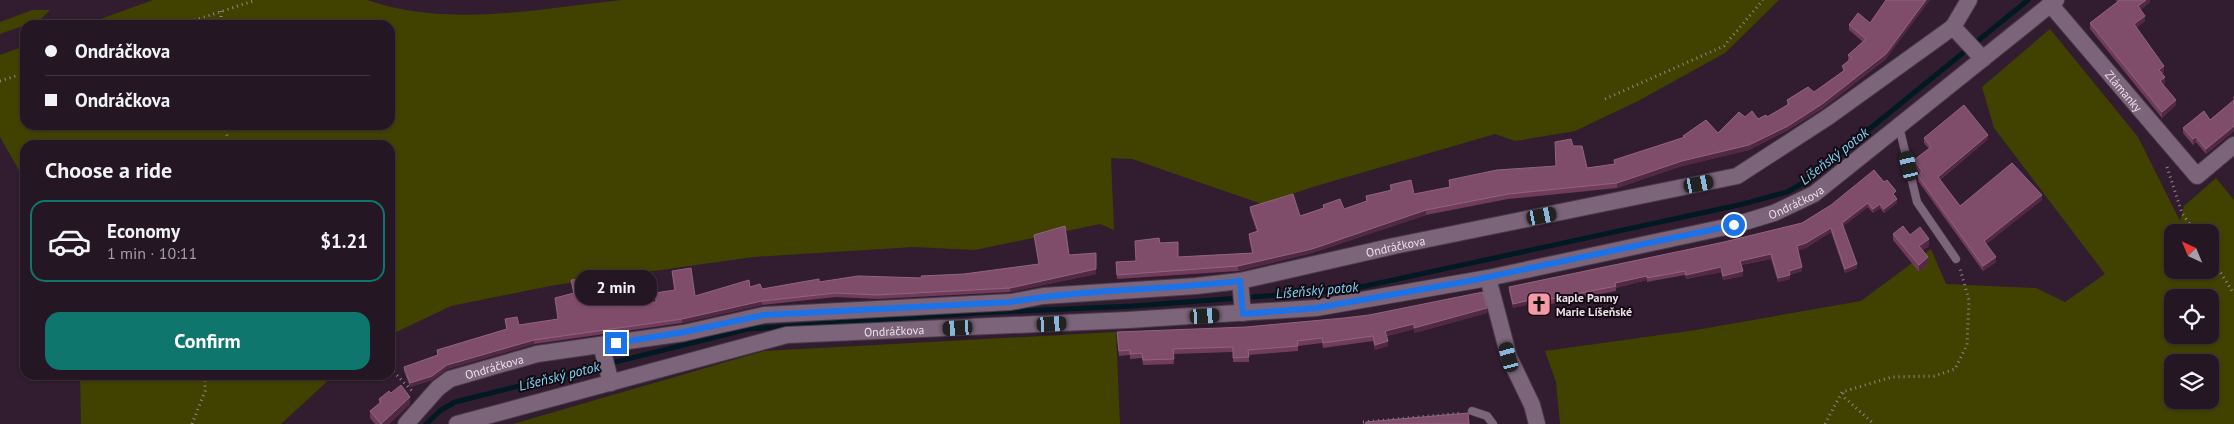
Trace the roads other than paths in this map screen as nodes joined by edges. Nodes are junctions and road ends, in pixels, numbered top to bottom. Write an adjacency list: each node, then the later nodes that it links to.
1 (1968, 0): 3 (street, Ondráčkova)
2 (2053, 2): 4 (street, Ondráčkova); 6 (street, Zlámanky)
3 (1953, 27): 4 (street); 9 (street, Ondráčkova)
4 (1974, 50): 5 (street, Ondráčkova)
5 (1899, 126): 7 (lane); 8 (street, Ondráčkova)
6 (2234, 145)
7 (1956, 259)
8 (1488, 278): 9 (street, Ondráčkova); 15 (street)
9 (1242, 297): 10 (street, Ondráčkova); 10 (street, Ondráčkova)
10 (606, 364): 12 (street, Ondráčkova); 13 (street, Ondráčkova)
11 (1472, 411): 14 (lane)
12 (406, 424)
13 (458, 424)
14 (1493, 424)
15 (1537, 424)

